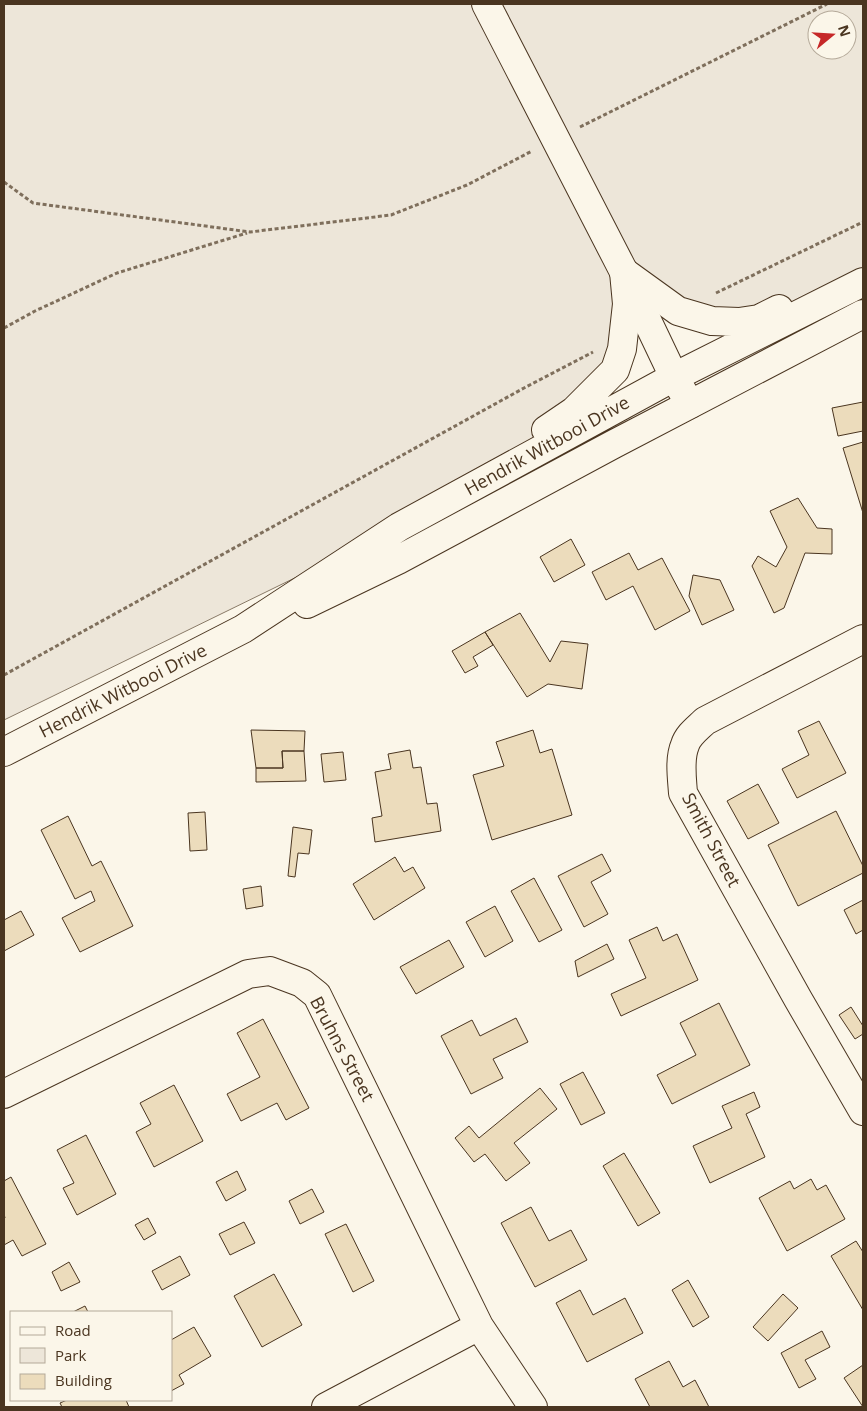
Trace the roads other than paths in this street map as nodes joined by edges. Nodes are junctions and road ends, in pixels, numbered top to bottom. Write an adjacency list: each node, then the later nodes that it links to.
1 (486, 4): 3 (main road)
2 (863, 271): 3 (main road)
3 (624, 272): 6 (main road); 8 (main road)
4 (863, 282): 6 (main road, Hendrik Witbooi Drive)
5 (863, 314): 7 (main road, Hendrik Witbooi Drive)
6 (674, 377): 7 (main road); 8 (main road, Hendrik Witbooi Drive)
7 (690, 404): 9 (main road, Hendrik Witbooi Drive)
8 (399, 527): 9 (main road, Hendrik Witbooi Drive)
9 (242, 629): 11 (main road, Hendrik Witbooi Drive)
10 (863, 639): 13 (main road, Smith Street)
11 (4, 752)
12 (4, 1094): 14 (main road, Bruhns Street)
13 (863, 1111)
14 (479, 1326): 15 (main road); 16 (main road, Bruhns Street)
15 (326, 1407)
16 (533, 1407)

